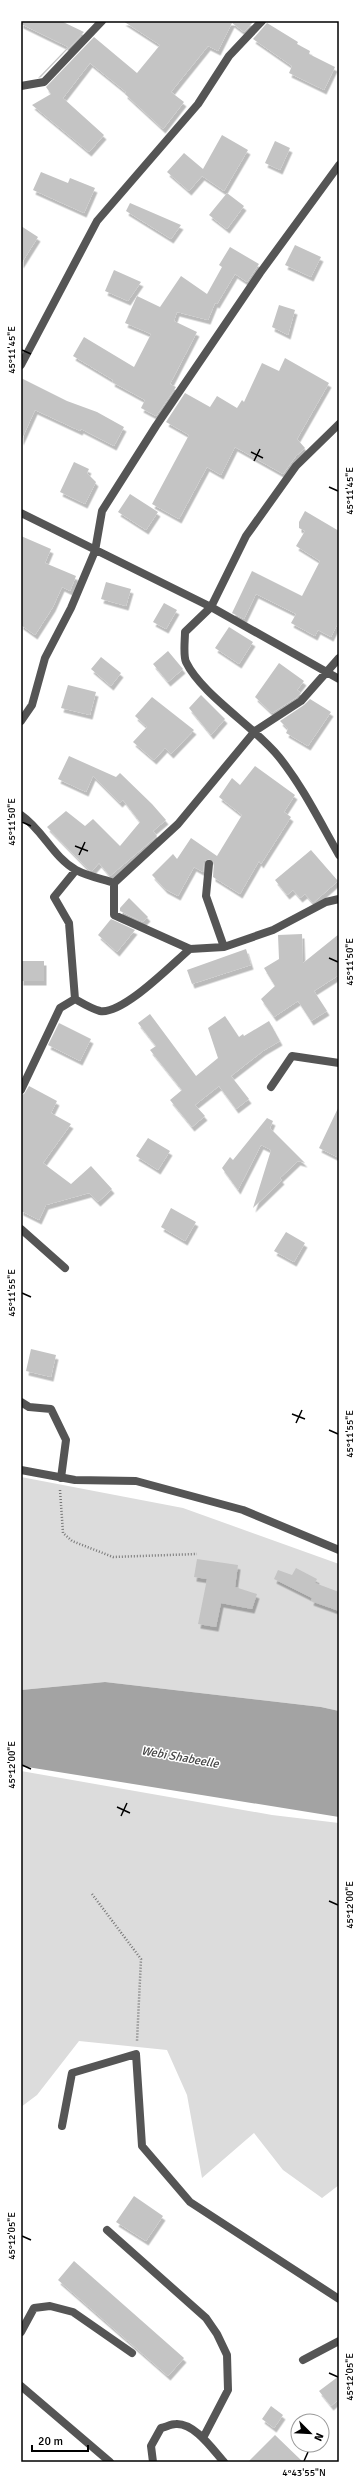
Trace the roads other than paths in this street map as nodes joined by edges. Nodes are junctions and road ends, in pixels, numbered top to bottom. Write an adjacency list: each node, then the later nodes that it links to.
1 (102, 21): 3 (street)
2 (262, 21): 5 (street)
3 (21, 86)
4 (339, 165): 8 (street)
5 (21, 365)
6 (339, 424): 9 (street)
7 (21, 513): 8 (street)
8 (95, 551): 9 (street); 13 (street)
9 (211, 607): 11 (street); 14 (street)
10 (339, 658): 11 (street)
11 (326, 672): 12 (street); 14 (street)
12 (339, 679)
13 (21, 721)
14 (255, 731): 16 (street); 19 (street)
15 (21, 815): 18 (street)
16 (339, 855)
17 (210, 864): 21 (street)
18 (76, 870): 19 (street); 23 (street)
19 (114, 883): 22 (street)
20 (339, 899): 21 (street)
21 (224, 947): 22 (street)
22 (190, 949): 23 (street)
23 (75, 999): 26 (street)
24 (339, 1063): 25 (street)
25 (271, 1087)
26 (21, 1090)
27 (21, 1229): 28 (street)
28 (65, 1268)
29 (21, 1402): 31 (street)
30 (21, 1470): 31 (street)
31 (60, 1478): 32 (street)
32 (339, 1550)
33 (62, 2126): 35 (street)
34 (107, 2230): 41 (street)
35 (339, 2299)
36 (21, 2332): 38 (street)
37 (339, 2341): 39 (street)
38 (132, 2353)
39 (303, 2360)
40 (21, 2386): 42 (street)
41 (203, 2438): 43 (street); 44 (street)
42 (110, 2462)
43 (153, 2462)
44 (224, 2462)

